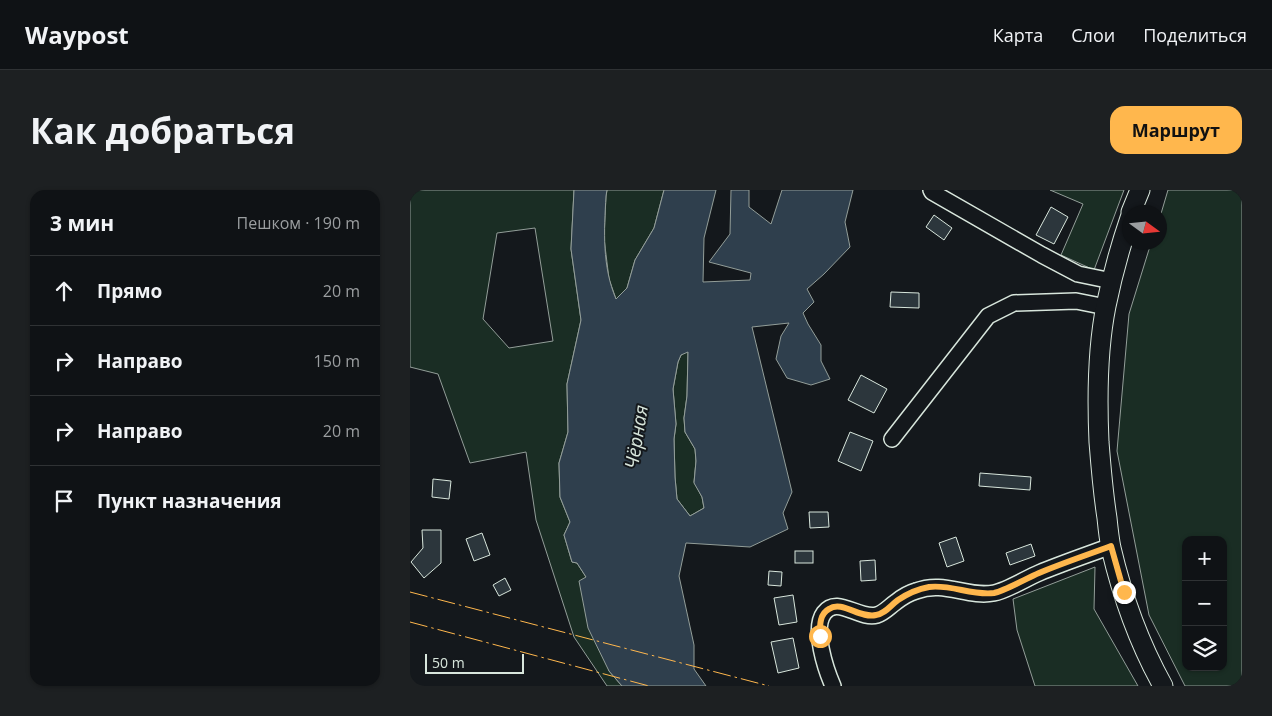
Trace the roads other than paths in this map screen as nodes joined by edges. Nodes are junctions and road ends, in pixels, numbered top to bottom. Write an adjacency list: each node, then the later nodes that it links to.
1 (931, 190): 5 (street)
2 (1140, 190): 3 (main road)
3 (1135, 205)
4 (1122, 246): 5 (main road)
5 (1112, 281): 6 (main road)
6 (1106, 307): 7 (street); 8 (main road)
7 (892, 439)
8 (1111, 546): 9 (street); 10 (main road)
9 (833, 686)
10 (1162, 686)

